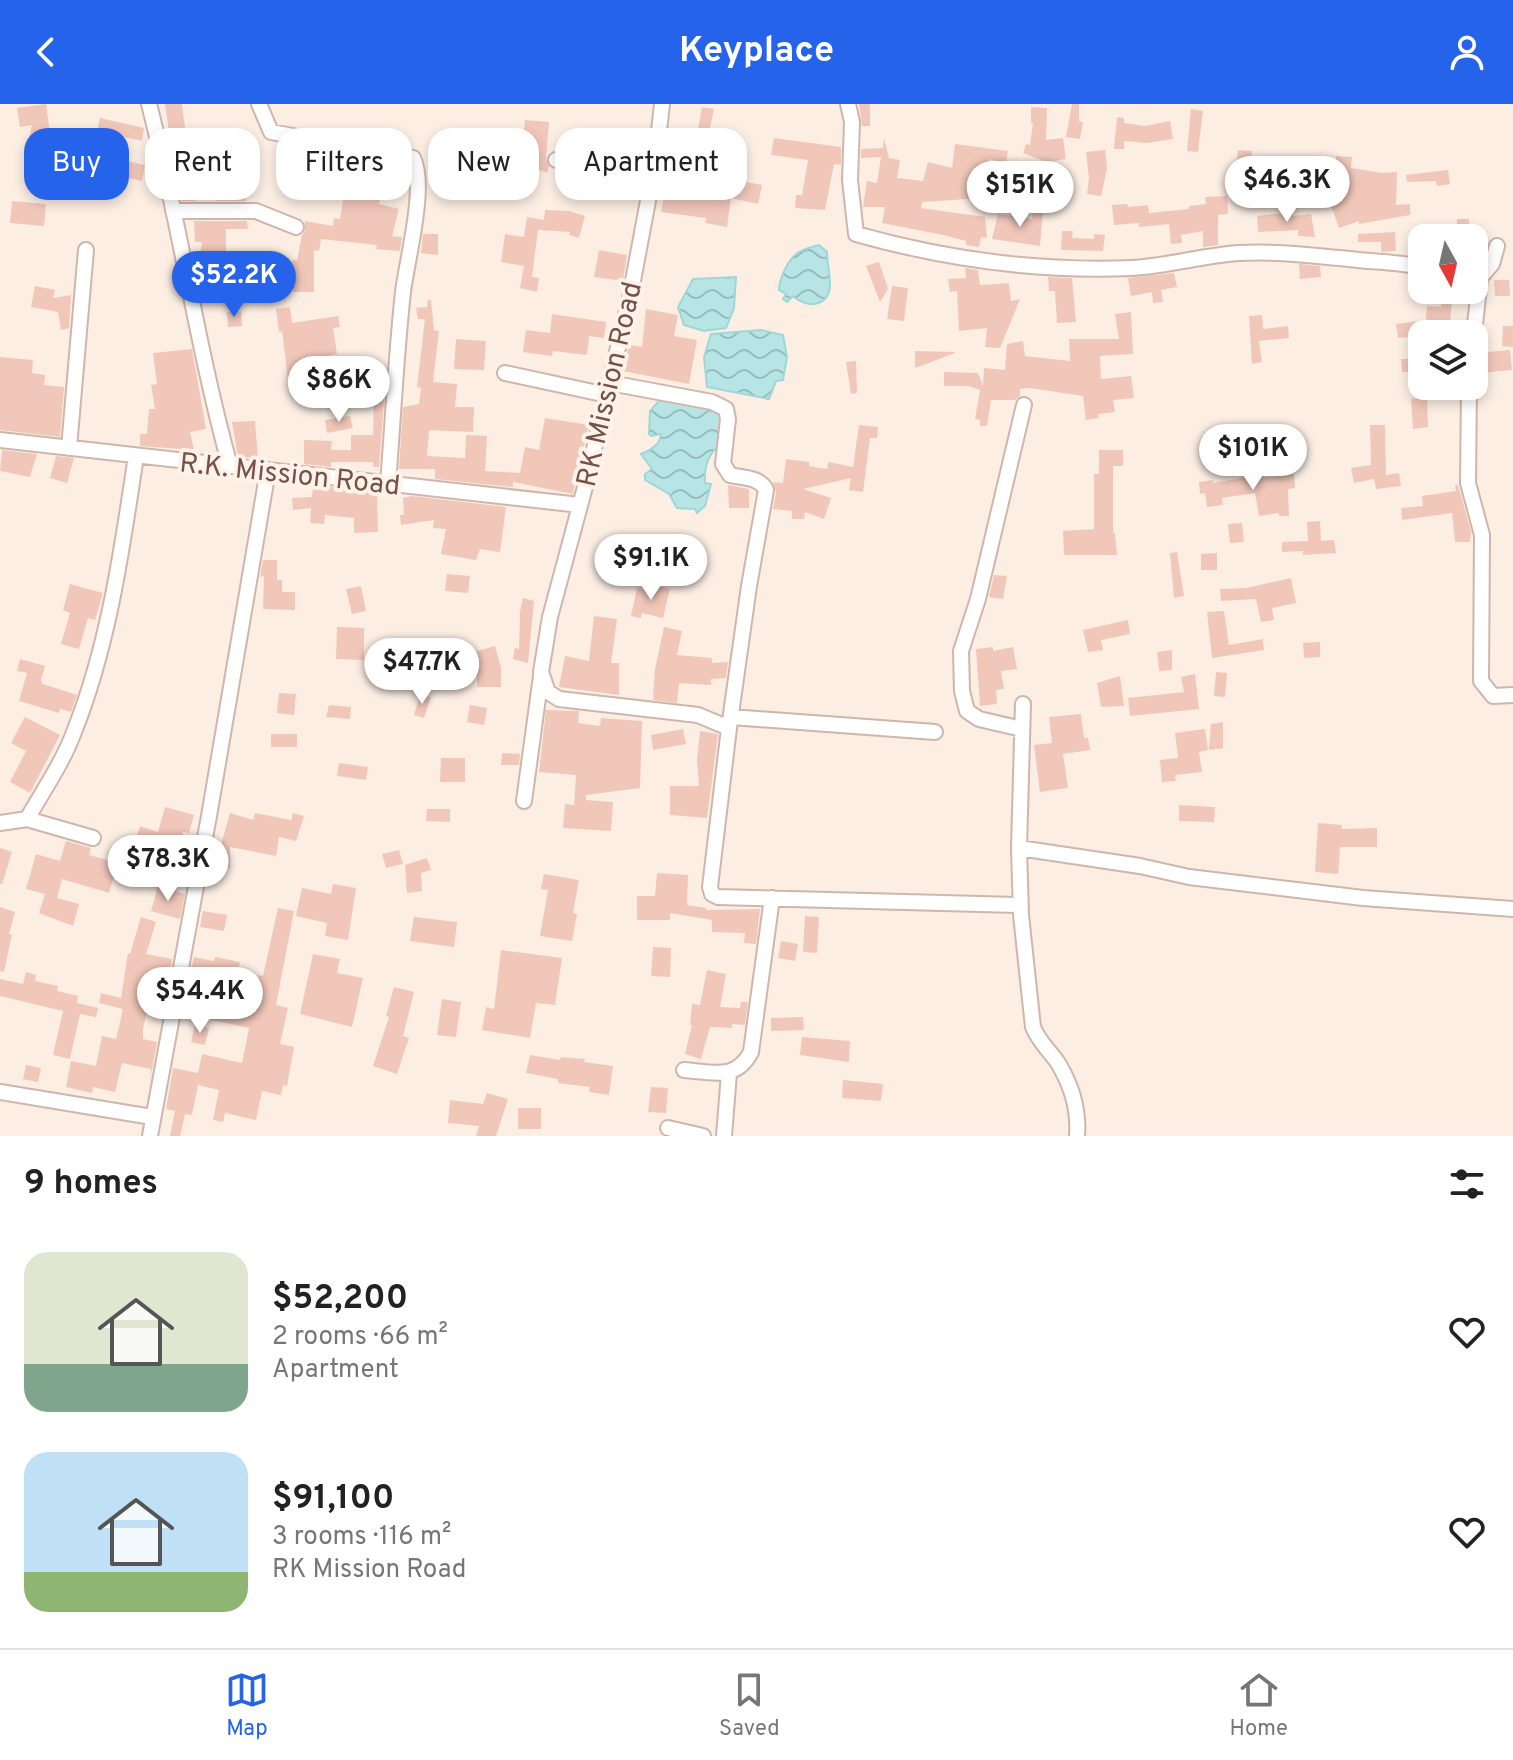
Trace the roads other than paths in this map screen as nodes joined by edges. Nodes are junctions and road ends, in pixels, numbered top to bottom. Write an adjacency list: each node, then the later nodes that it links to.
1 (149, 104): 7 (street)
2 (259, 104): 22 (street)
3 (662, 104): 5 (street, RK Mission Road)
4 (848, 104): 11 (street)
5 (659, 128)
6 (648, 200): 14 (street, RK Mission Road)
7 (173, 211): 8 (street); 20 (street)
8 (296, 227)
9 (1497, 246): 12 (street)
10 (86, 250): 18 (street)
11 (1408, 266)
12 (1488, 268)
13 (505, 373): 14 (street)
14 (608, 389): 23 (street, RK Mission Road); 27 (street)
15 (1469, 400): 25 (street)
16 (1024, 405): 28 (street)
17 (0, 440): 18 (street, R.K. Mission Road)
18 (69, 448): 19 (street, R.K. Mission Road)
19 (136, 456): 20 (street, R.K. Mission Road); 31 (street)
20 (230, 466): 21 (street, R.K. Mission Road)
21 (268, 470): 22 (street, R.K. Mission Road); 41 (street)
22 (388, 484): 23 (street, R.K. Mission Road)
23 (580, 505): 24 (street, RK Mission Road)
24 (541, 672): 27 (street); 30 (street, RK Mission Road)
25 (1513, 695)
26 (1023, 704): 28 (street)
27 (730, 722): 29 (street); 35 (street)
28 (1022, 729): 34 (street)
29 (935, 732)
30 (524, 801)
31 (27, 819): 32 (street); 33 (street)
32 (0, 823)
33 (93, 838)
34 (1019, 848): 36 (street); 37 (street)
35 (772, 898): 36 (street); 39 (street)
36 (1020, 905): 46 (street)
37 (1513, 909)
38 (684, 1070): 39 (street)
39 (729, 1073): 45 (street)
40 (0, 1092): 41 (street)
41 (152, 1117): 43 (street)
42 (668, 1128): 44 (street)
43 (150, 1136)
44 (703, 1136)
45 (724, 1136)
46 (1077, 1136)

